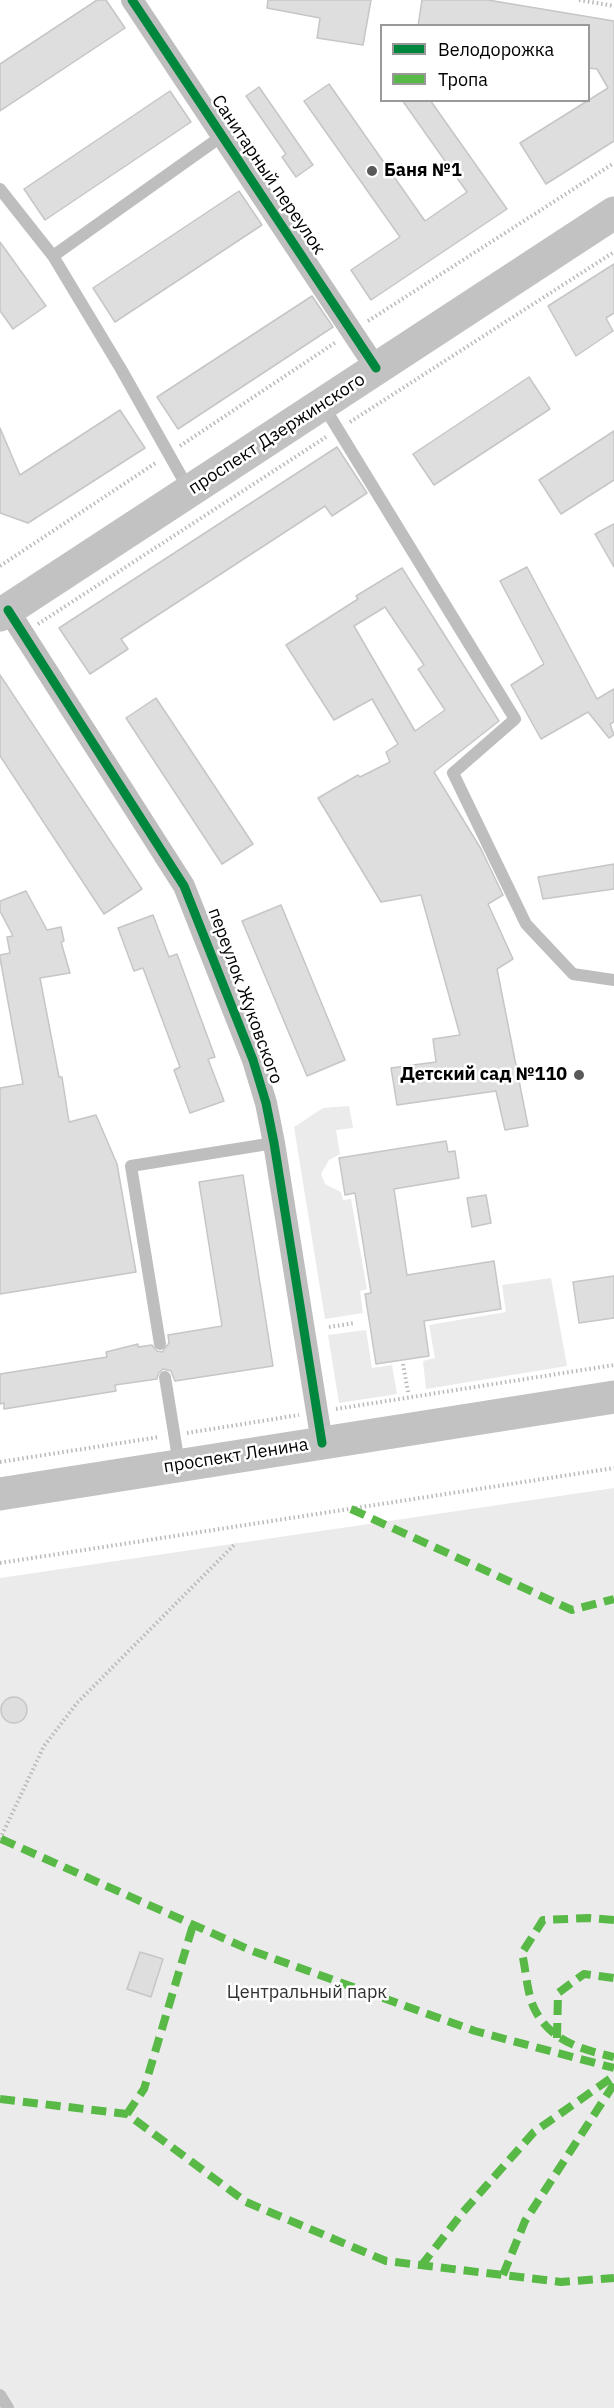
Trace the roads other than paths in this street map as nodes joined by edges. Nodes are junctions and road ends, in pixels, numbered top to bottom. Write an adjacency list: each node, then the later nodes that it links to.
1 (132, 0): 2 (street, Санитарный переулок)
2 (222, 136): 5 (lane); 6 (street, Санитарный переулок)
3 (0, 189): 5 (lane)
4 (614, 213): 6 (main road, проспект Дзержинского)
5 (53, 256): 8 (lane)
6 (376, 369): 7 (main road, проспект Дзержинского)
7 (322, 404): 8 (main road, проспект Дзержинского); 10 (lane)
8 (189, 491): 9 (main road, проспект Дзержинского)
9 (3, 607): 11 (street, переулок Жуковского)
10 (614, 980)
11 (274, 1143): 12 (lane); 15 (street, переулок Жуковского)
12 (160, 1344)
13 (165, 1377): 16 (lane)
14 (614, 1397): 15 (main road, проспект Ленина)
15 (322, 1443): 16 (main road, проспект Ленина)
16 (179, 1466): 17 (main road, проспект Ленина)
17 (0, 1494)
18 (0, 2395): 19 (lane)
19 (8, 2408)

